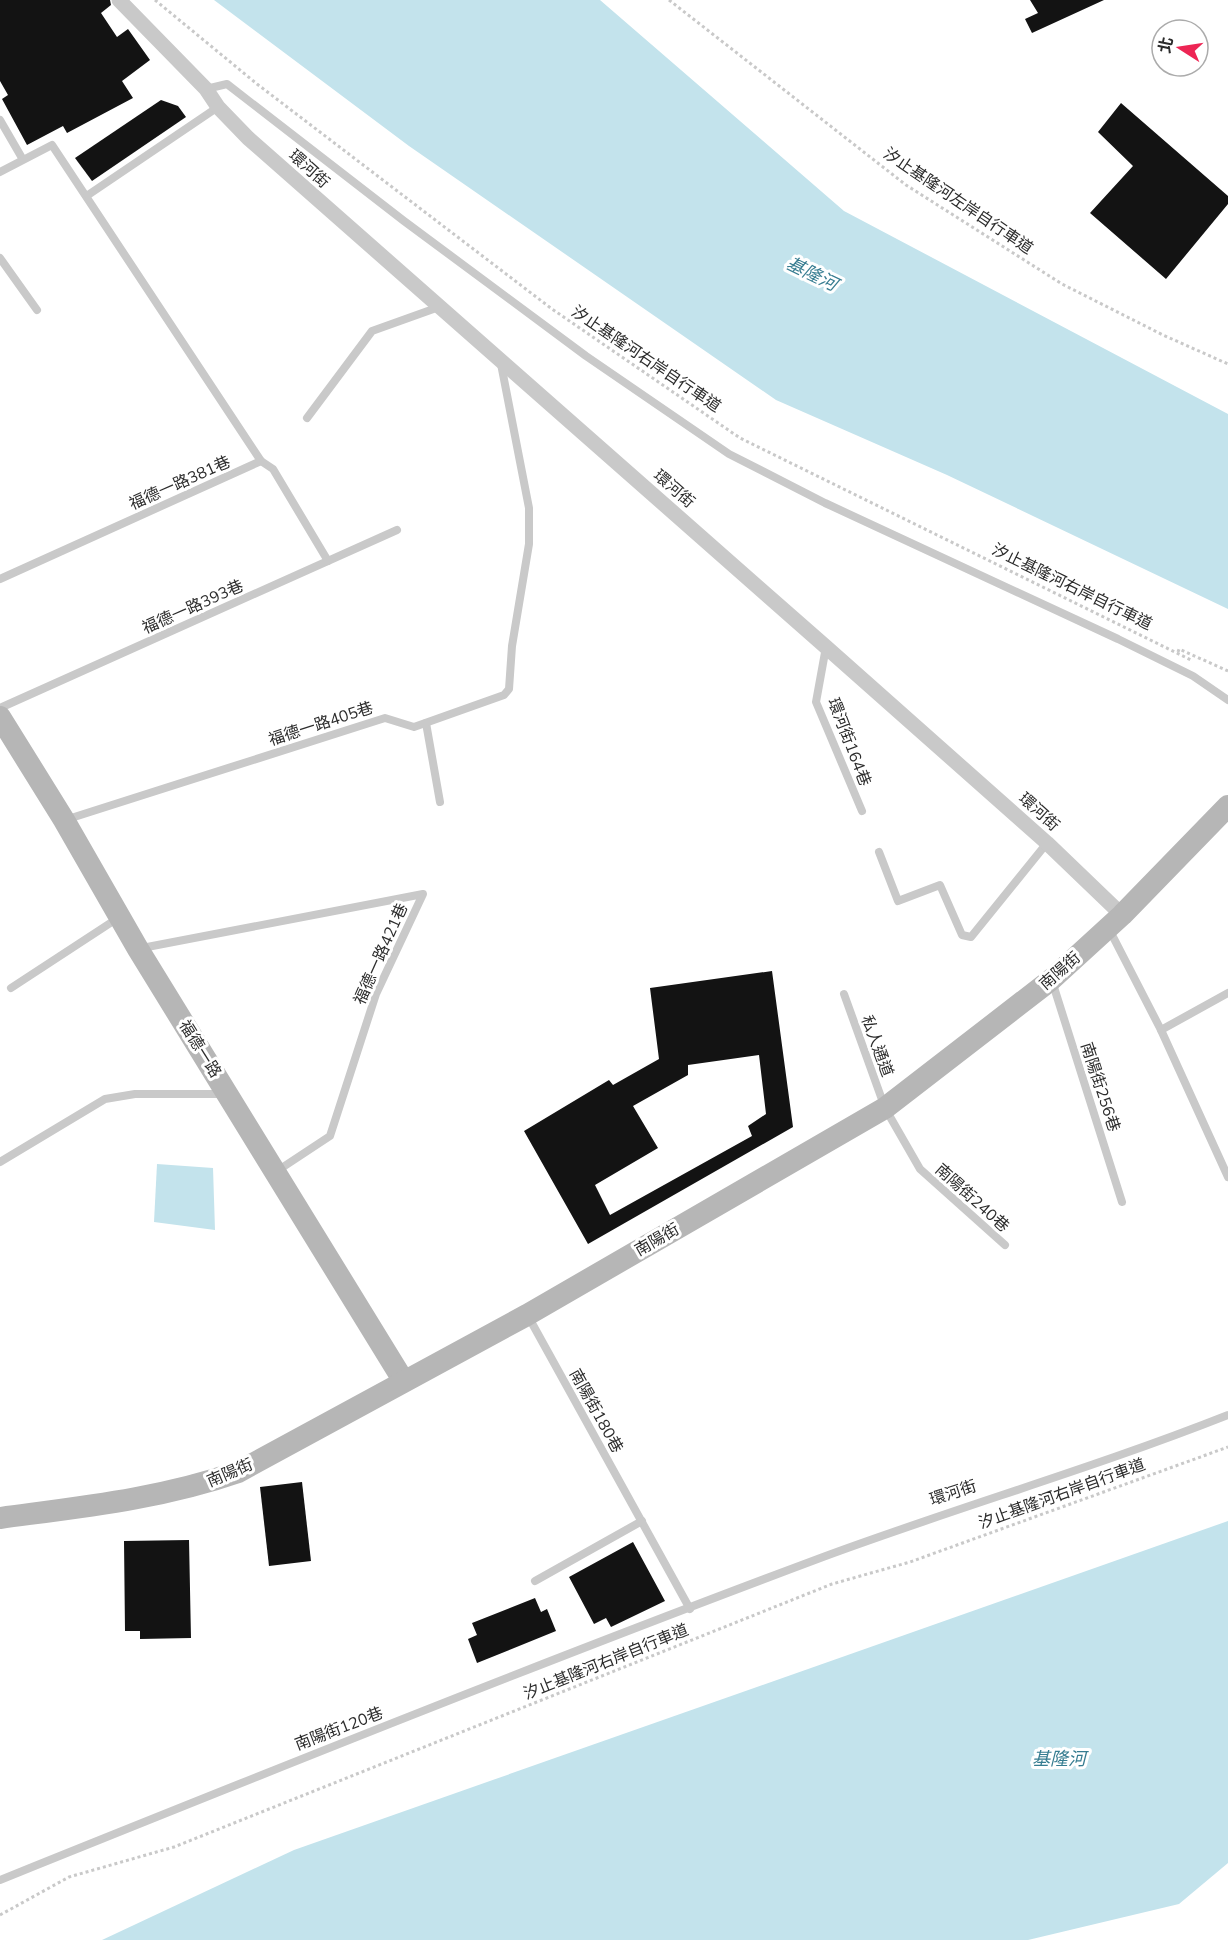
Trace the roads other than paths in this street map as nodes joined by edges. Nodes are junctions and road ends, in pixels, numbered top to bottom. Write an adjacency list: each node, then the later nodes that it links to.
1 (119, 0): 2 (street, 環河街)
2 (206, 89): 3 (street, 環河街); 18 (lane, 環河街)
3 (218, 107): 7 (lane); 9 (street, 環河街)
4 (0, 120): 5 (lane)
5 (22, 158): 6 (lane); 7 (lane)
6 (0, 172)
7 (88, 195): 13 (lane)
8 (0, 258): 10 (lane)
9 (439, 307): 11 (street, 環河街); 12 (lane)
10 (37, 310)
11 (501, 364): 17 (street, 環河街); 21 (lane, 福德一路405巷)
12 (308, 418)
13 (261, 461): 15 (lane); 16 (lane, 福德一路381巷)
14 (397, 530): 15 (lane, 福德一路393巷)
15 (328, 561): 19 (lane, 福德一路393巷)
16 (0, 579)
17 (826, 647): 24 (lane, 環河街164巷); 26 (street, 環河街)
18 (1228, 700)
19 (0, 708)
20 (0, 717): 25 (street, 福德一路)
21 (426, 723): 22 (lane); 25 (lane, 福德一路405巷)
22 (440, 802)
23 (1228, 806): 29 (street, 南陽街)
24 (862, 811)
25 (64, 820): 28 (street, 福德一路)
26 (1047, 843): 27 (lane); 29 (street, 環河街)
27 (879, 852)
28 (119, 917): 30 (street, 福德一路); 32 (lane)
29 (1115, 921): 31 (street, 南陽街); 35 (lane, 環河街)
30 (138, 949): 36 (street, 福德一路); 39 (lane, 福德一路421巷)
31 (1052, 979): 37 (street, 南陽街); 41 (lane, 南陽街256巷)
32 (11, 988)
33 (1228, 993): 35 (lane)
34 (844, 994): 37 (lane, 私人通道)
35 (1161, 1030): 40 (lane, 環河街)
36 (227, 1094): 38 (lane); 39 (street, 福德一路)
37 (885, 1108): 42 (lane, 南陽街240巷); 43 (street, 南陽街)
38 (0, 1162)
39 (274, 1173): 44 (street, 福德一路)
40 (1228, 1177)
41 (1122, 1202)
42 (1005, 1245)
43 (527, 1315): 44 (street, 南陽街); 47 (lane, 南陽街180巷)
44 (403, 1380): 46 (street, 南陽街)
45 (1228, 1415): 49 (lane, 環河街)
46 (0, 1518)
47 (642, 1521): 48 (lane); 49 (lane, 南陽街180巷)
48 (535, 1581)
49 (690, 1609): 50 (lane, 南陽街120巷)
50 (0, 1881)

